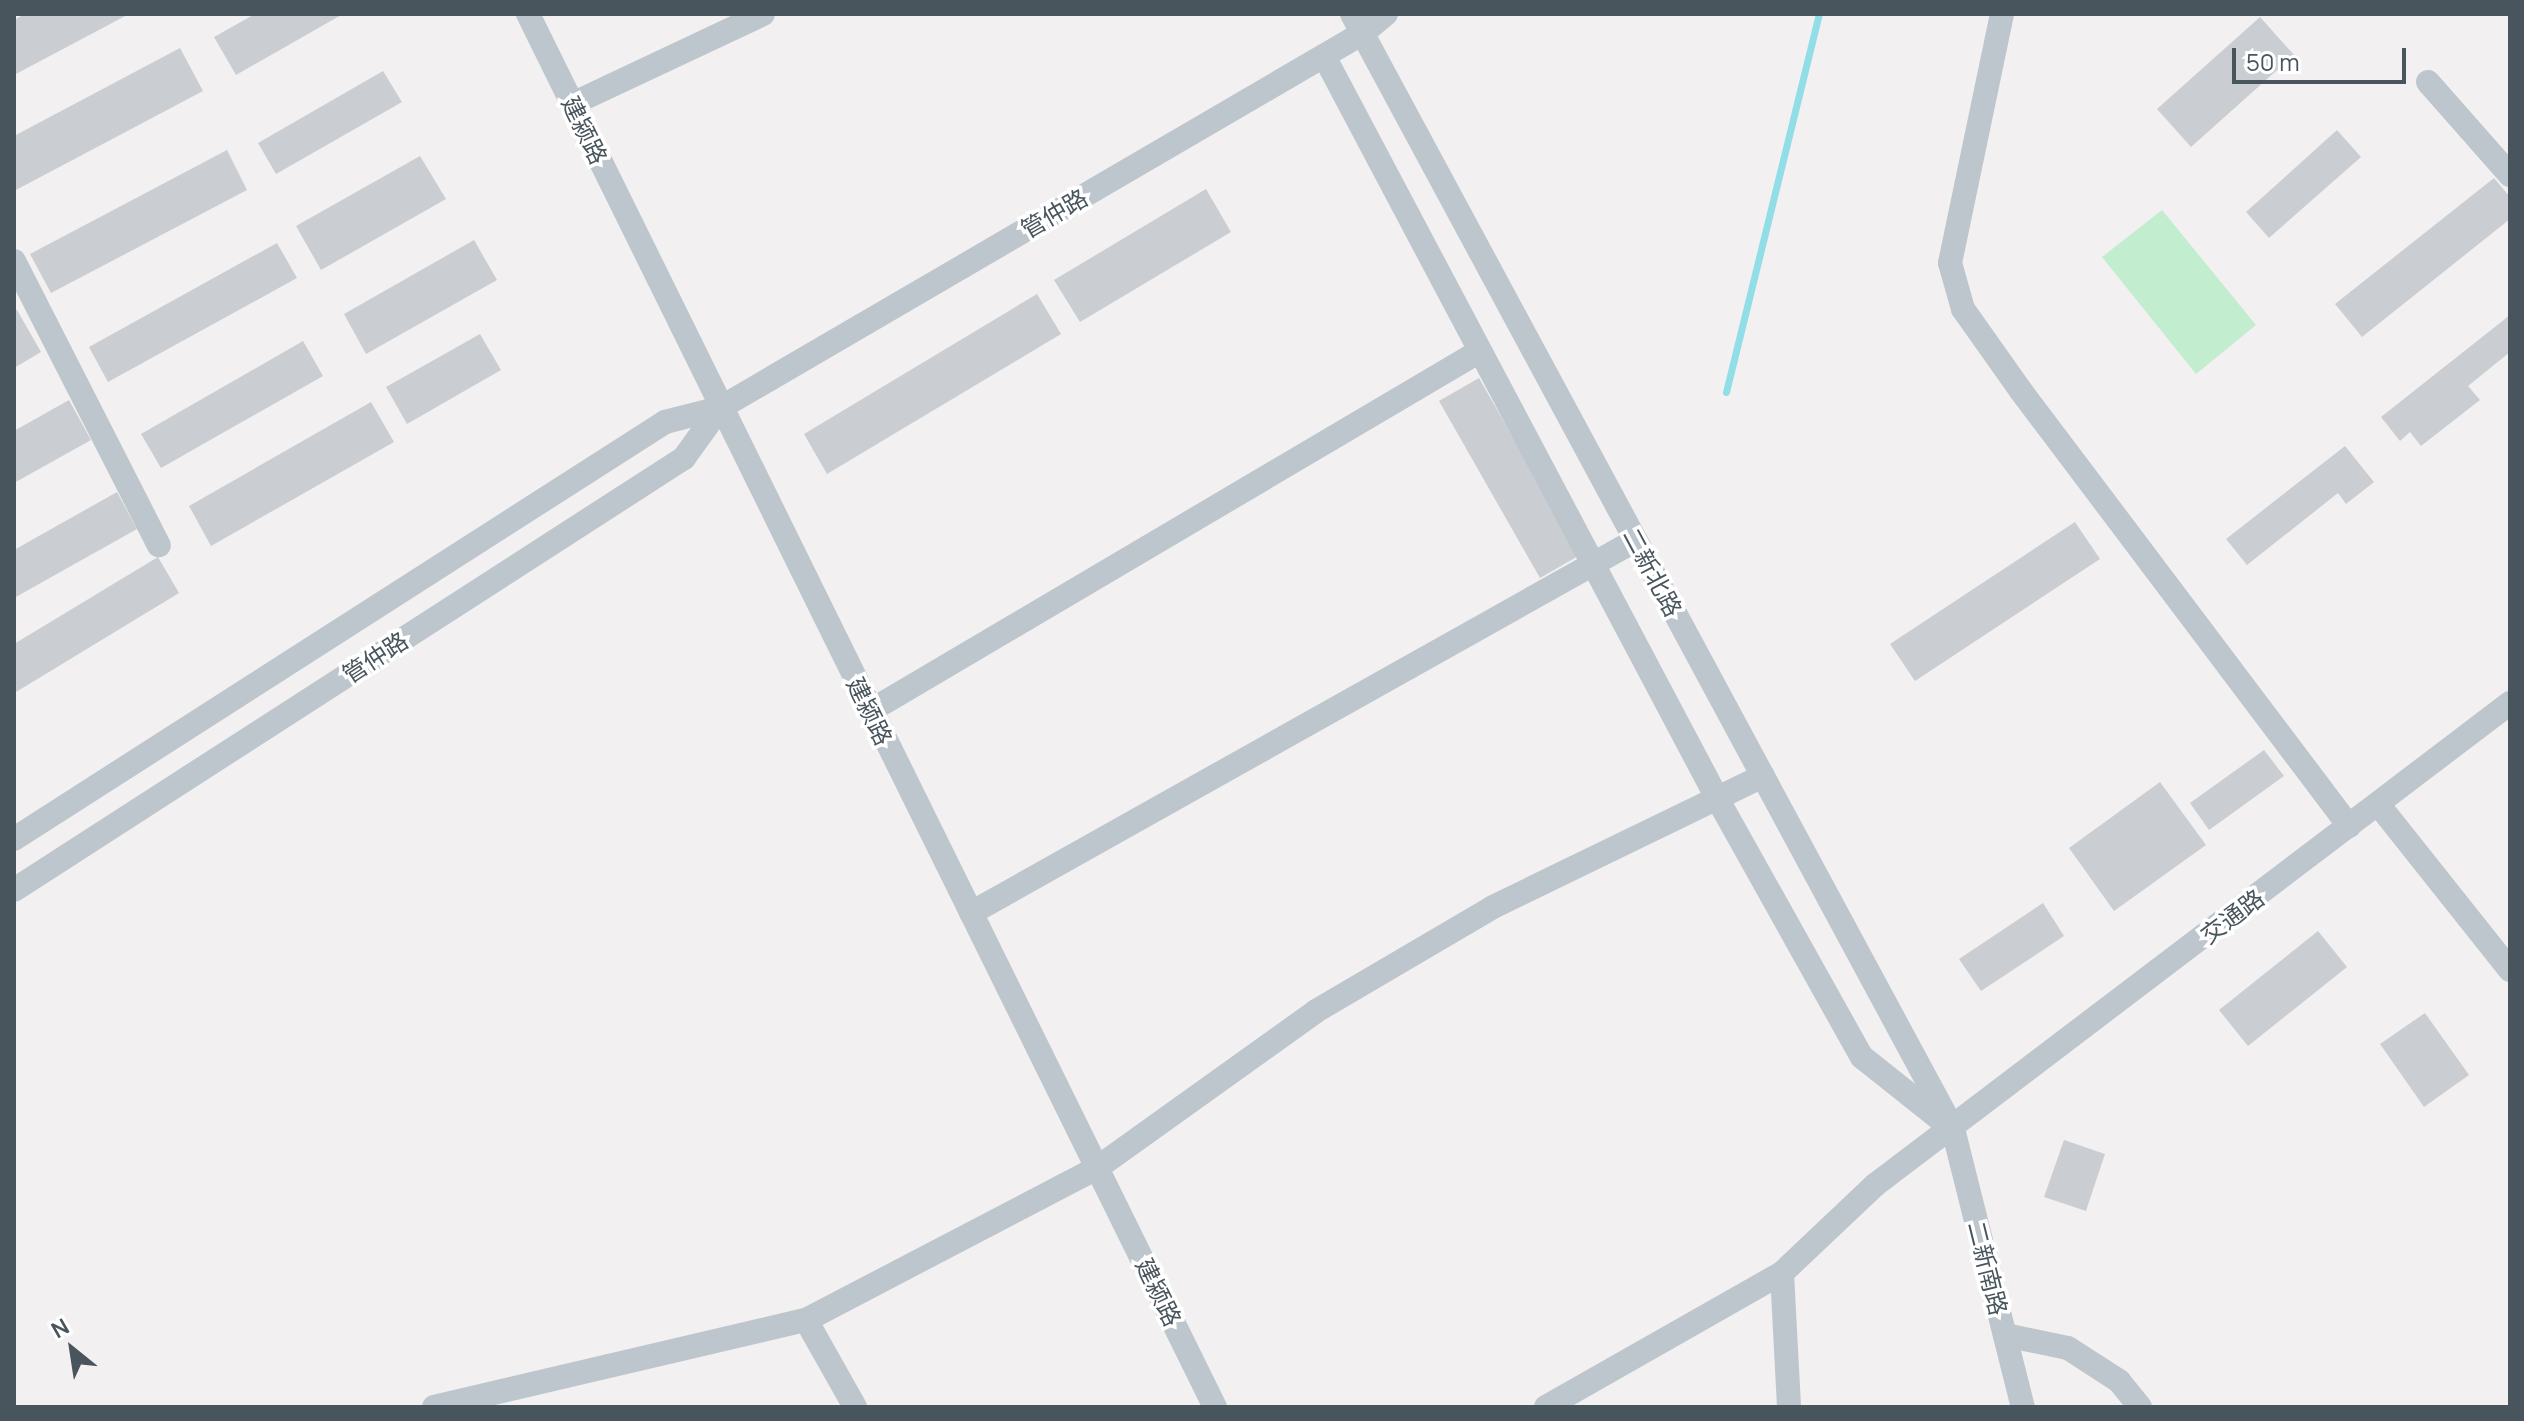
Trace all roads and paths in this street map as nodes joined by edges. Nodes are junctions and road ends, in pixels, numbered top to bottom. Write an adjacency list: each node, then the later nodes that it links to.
1 (528, 14): 8 (street, 建颍路)
2 (763, 14): 8 (street)
3 (1386, 14): 5 (street, 管仲路)
4 (2002, 14): 21 (street)
5 (1357, 24): 6 (street, 管仲路); 13 (street, 二新北路)
6 (1324, 56): 11 (street); 12 (street, 管仲路)
7 (2428, 82): 9 (street)
8 (572, 104): 12 (street, 建颍路)
9 (2510, 175)
10 (14, 261): 14 (street)
11 (1480, 351): 15 (street); 17 (street)
12 (720, 408): 17 (street, 建颍路); 22 (street, 管仲路); 23 (street, 管仲路)
13 (1636, 540): 15 (street); 18 (street, 二新北路)
14 (159, 545)
15 (1593, 564): 19 (street); 24 (street)
16 (2510, 703): 20 (street, 交通路)
17 (870, 711): 24 (street, 建颍路)
18 (1763, 776): 19 (street); 26 (street, 二新北路)
19 (1717, 798): 26 (street); 27 (street)
20 (2378, 804): 21 (street, 交通路); 25 (street)
21 (2349, 826): 26 (street, 交通路)
22 (14, 839)
23 (14, 890)
24 (971, 913): 27 (street, 建颍路)
25 (2510, 970)
26 (1953, 1129): 28 (street, 交通路); 30 (street, 二新南路)
27 (1097, 1168): 29 (street); 33 (street, 建颍路)
28 (1782, 1273): 34 (street, 交通路); 35 (street)
29 (806, 1320): 31 (street); 32 (street)
30 (2005, 1335): 36 (street, 二新南路); 37 (street)
31 (434, 1407)
32 (855, 1407)
33 (1215, 1407)
34 (1546, 1407)
35 (1789, 1407)
36 (2023, 1407)
37 (2140, 1407)

